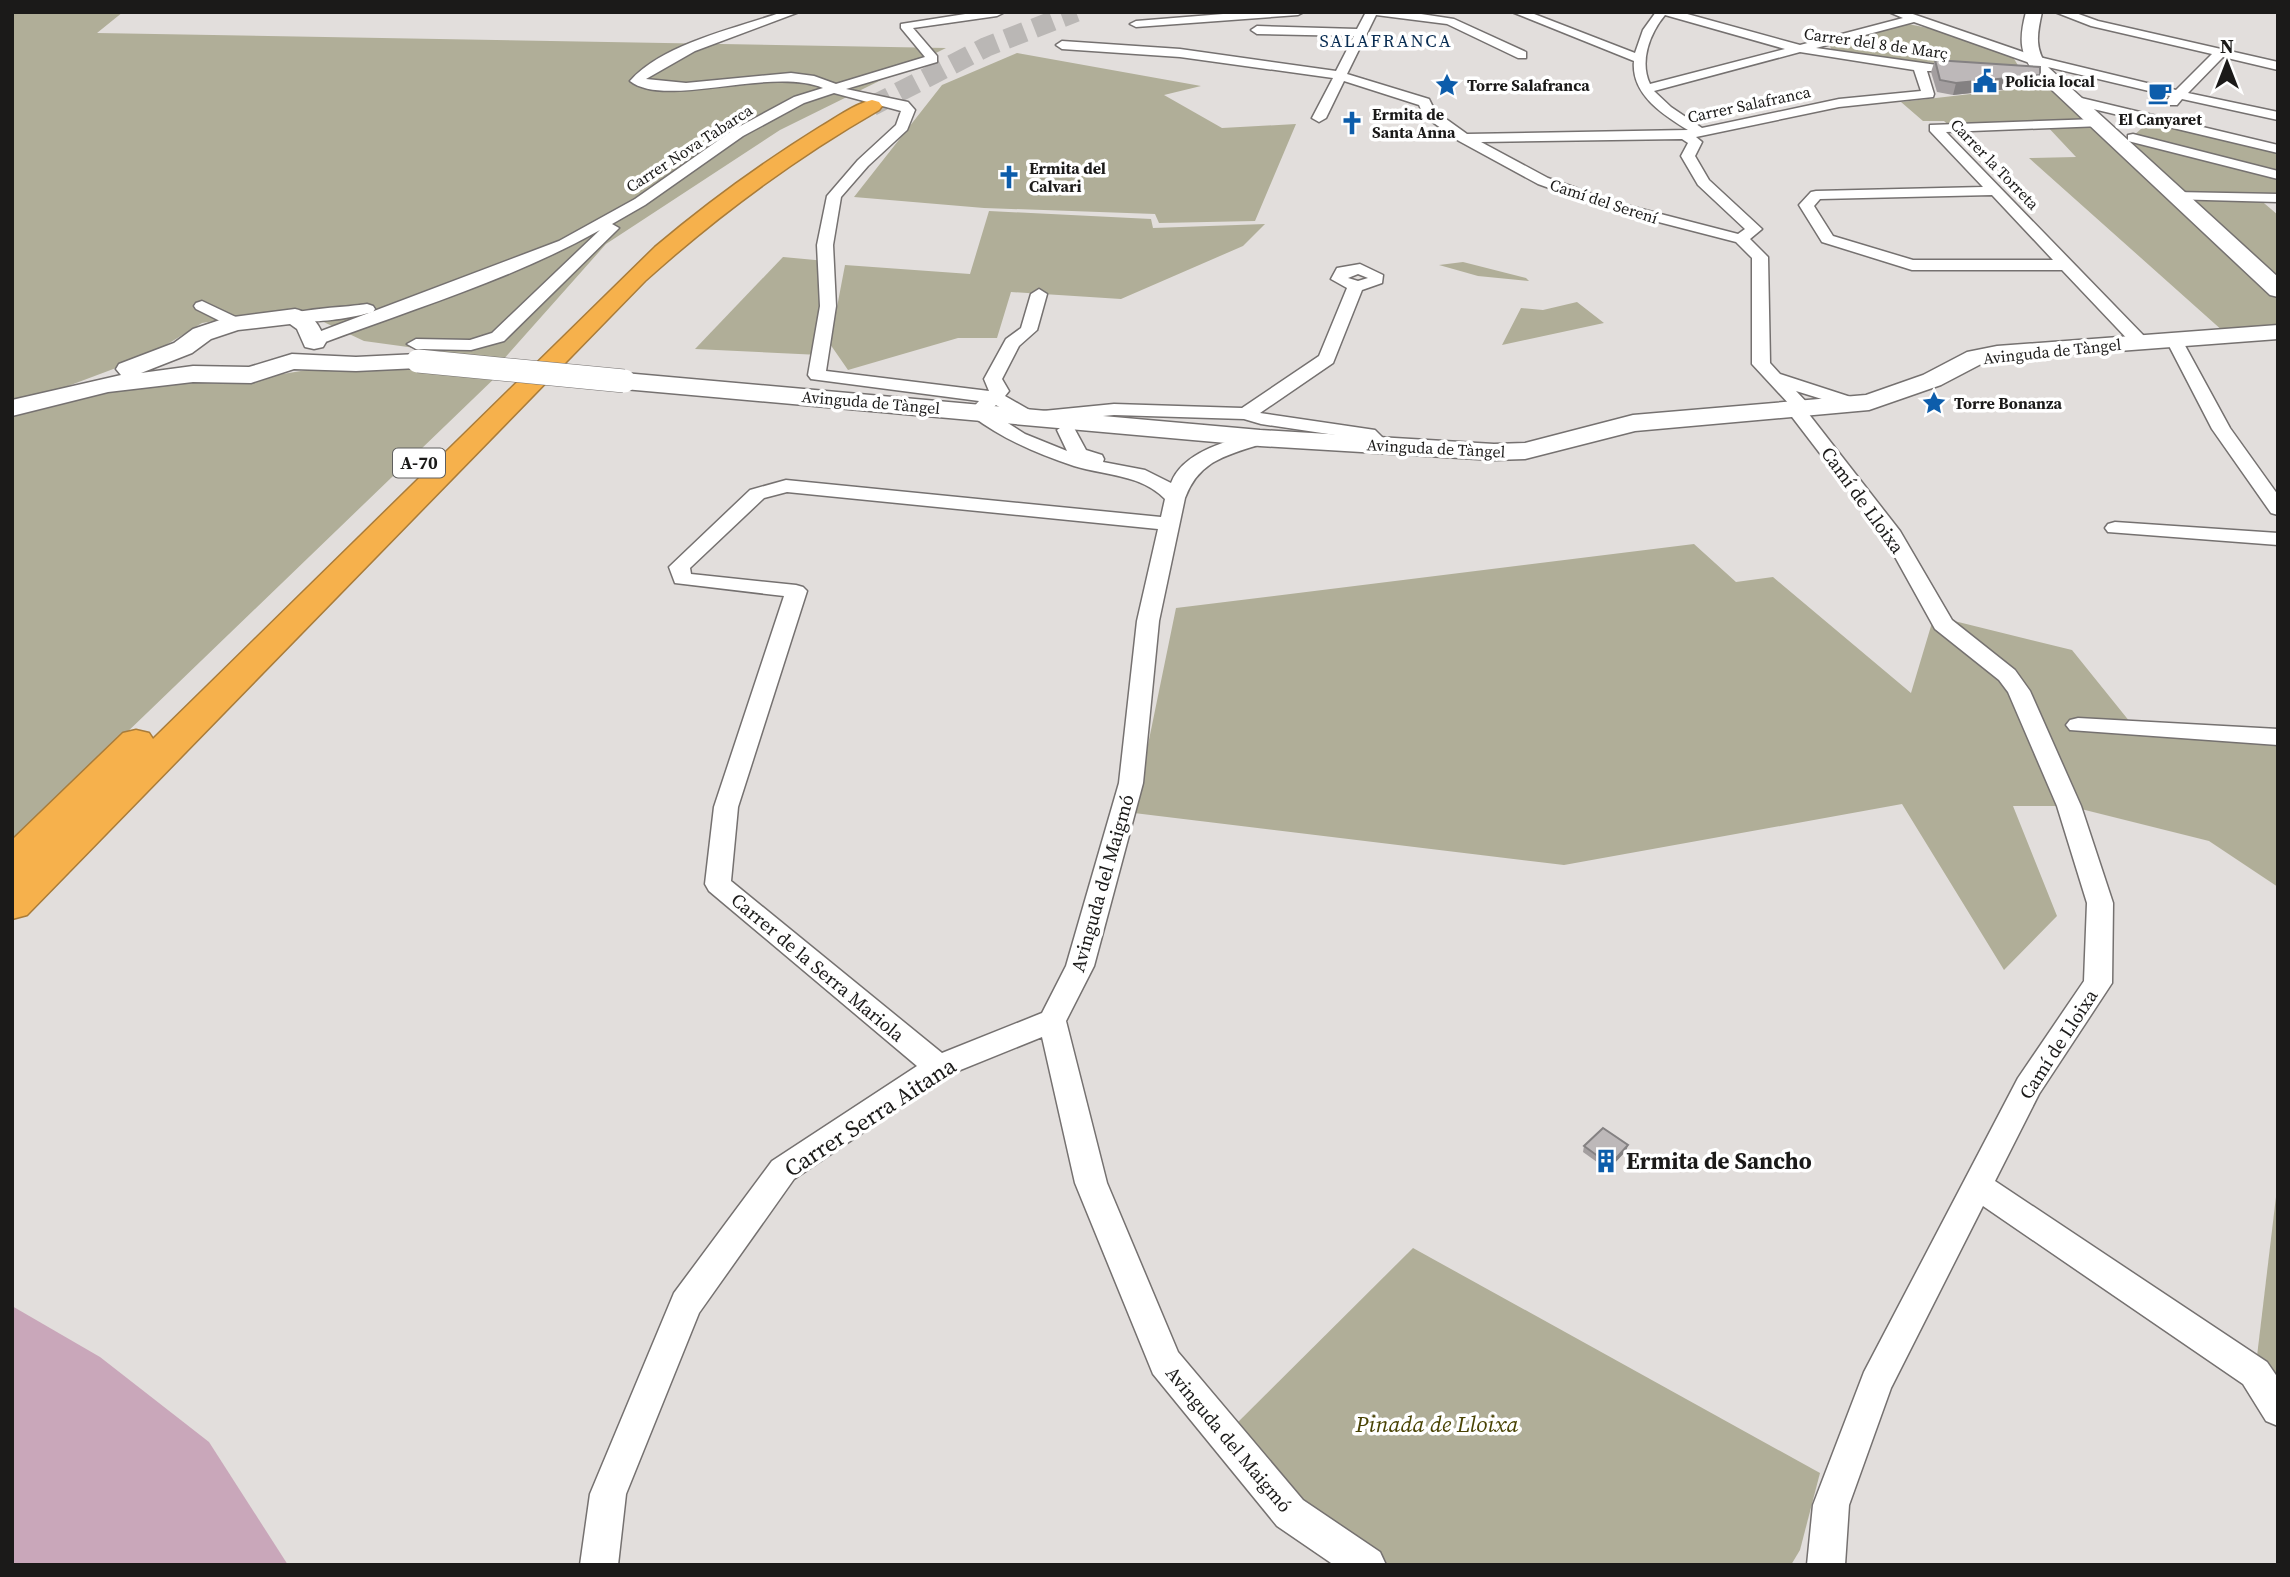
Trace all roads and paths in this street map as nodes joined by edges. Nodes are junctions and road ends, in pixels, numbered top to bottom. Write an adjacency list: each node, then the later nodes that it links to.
1 (793, 12): 31 (street, Carrer Nova Tabarca)
2 (1298, 12): 12 (street)
3 (1372, 12): 16 (street)
4 (1378, 12): 21 (street)
5 (1518, 12): 22 (street)
6 (1665, 12): 13 (street, Carrer del 8 de Març); 22 (street)
7 (1706, 12): 13 (street)
8 (1895, 12): 14 (street)
9 (2034, 12): 26 (main road)
10 (2062, 12): 19 (street)
11 (997, 13): 31 (street)
12 (1134, 18): 20 (street)
13 (1684, 18): 18 (street, Carrer del 8 de Març)
14 (1914, 19): 18 (street); 26 (street)
15 (1257, 30): 16 (street)
16 (1361, 33): 27 (street)
17 (1062, 46): 20 (street, Camí del Serení)
18 (1801, 49): 24 (street, Carrer del 8 de Març); 29 (street)
19 (2220, 52): 23 (street); 30 (street)
20 (1180, 53): 27 (street, Camí del Serení)
21 (1522, 55)
22 (1639, 59): 29 (street)
23 (2278, 66)
24 (1919, 67): 25 (street, Carrer del 8 de Març); 37 (street, Carrer Salafranca)
25 (1944, 69)
26 (2040, 72): 28 (street); 28 (street); 32 (main road)
27 (1342, 76): 34 (street); 39 (street, Camí del Serení)
28 (2094, 76): 30 (street)
29 (1646, 89): 37 (street)
30 (2180, 95): 33 (street); 35 (street)
31 (855, 99): 47 (street, Carrer Nova Tabarca); 68 (street); 83 (highway, A-70); 84 (highway, A-70)
32 (2073, 100): 35 (street); 36 (main road)
33 (2278, 116)
34 (1319, 118)
35 (2152, 118): 40 (street); 41 (street)
36 (2097, 123): 40 (main road); 43 (street, Carrer la Torreta)
37 (1701, 133): 38 (street, Carrer Salafranca)
38 (1685, 135): 39 (street, Carrer Salafranca); 49 (street)
39 (1464, 138): 49 (street, Camí del Serení)
40 (2127, 142): 42 (street); 44 (main road)
41 (2278, 149)
42 (2278, 175)
43 (1997, 191): 50 (street, Carrer la Torreta); 50 (street)
44 (2175, 197): 45 (street); 53 (main road)
45 (2257, 198): 46 (street); 48 (street)
46 (2278, 198)
47 (635, 205): 52 (street, Carrer Nova Tabarca); 63 (street)
48 (2278, 215)
49 (1741, 239): 66 (street)
50 (2069, 265): 61 (street, Carrer la Torreta)
51 (1356, 285): 72 (street)
52 (453, 289): 56 (street); 60 (street)
53 (2278, 290)
54 (1040, 294): 68 (street)
55 (202, 306): 57 (street)
56 (295, 316): 57 (main road); 60 (main road)
57 (234, 323): 62 (main road)
58 (2278, 332): 59 (main road, Avinguda de Tàngel)
59 (2174, 340): 61 (main road, Avinguda de Tàngel); 78 (street)
60 (314, 341): 63 (main road); 64 (main road)
61 (2140, 342): 69 (main road, Avinguda de Tàngel)
62 (183, 348): 65 (main road); 67 (main road)
63 (417, 353): 64 (main road); 68 (main road, Avinguda de Tàngel, bridge)
64 (292, 361): 65 (main road)
65 (193, 374): 67 (main road)
66 (1774, 377): 69 (street); 71 (street)
67 (59, 395): 70 (main road)
68 (991, 400): 73 (main road, Avinguda de Tàngel)
69 (1854, 404): 71 (main road, Avinguda de Tàngel)
70 (12, 408)
71 (1800, 409): 76 (main road, Avinguda de Tàngel); 87 (street, Camí de Lloixa)
72 (1246, 414): 73 (street); 76 (street)
73 (1029, 424): 74 (main road, Avinguda de Tàngel); 77 (street)
74 (1070, 425): 75 (main road, Avinguda de Tàngel); 77 (street)
75 (1260, 438): 76 (main road, Avinguda de Tàngel); 77 (street)
76 (1382, 446)
77 (1176, 499): 85 (street, Avinguda del Maigmó); 86 (street, Carrer de la Serra Mariola)
78 (2278, 509)
79 (2115, 527): 80 (street)
80 (2278, 539)
81 (2078, 725): 82 (street)
82 (2278, 737)
83 (12, 864)
84 (12, 904)
85 (1052, 1021): 86 (street, Carrer Serra Aitana); 91 (street, Avinguda del Maigmó)
86 (938, 1066): 90 (street, Carrer Serra Aitana)
87 (1977, 1185): 88 (street); 89 (street, Camí de Lloixa)
88 (2278, 1409)
89 (1825, 1564)
90 (599, 1565)
91 (1367, 1565)

